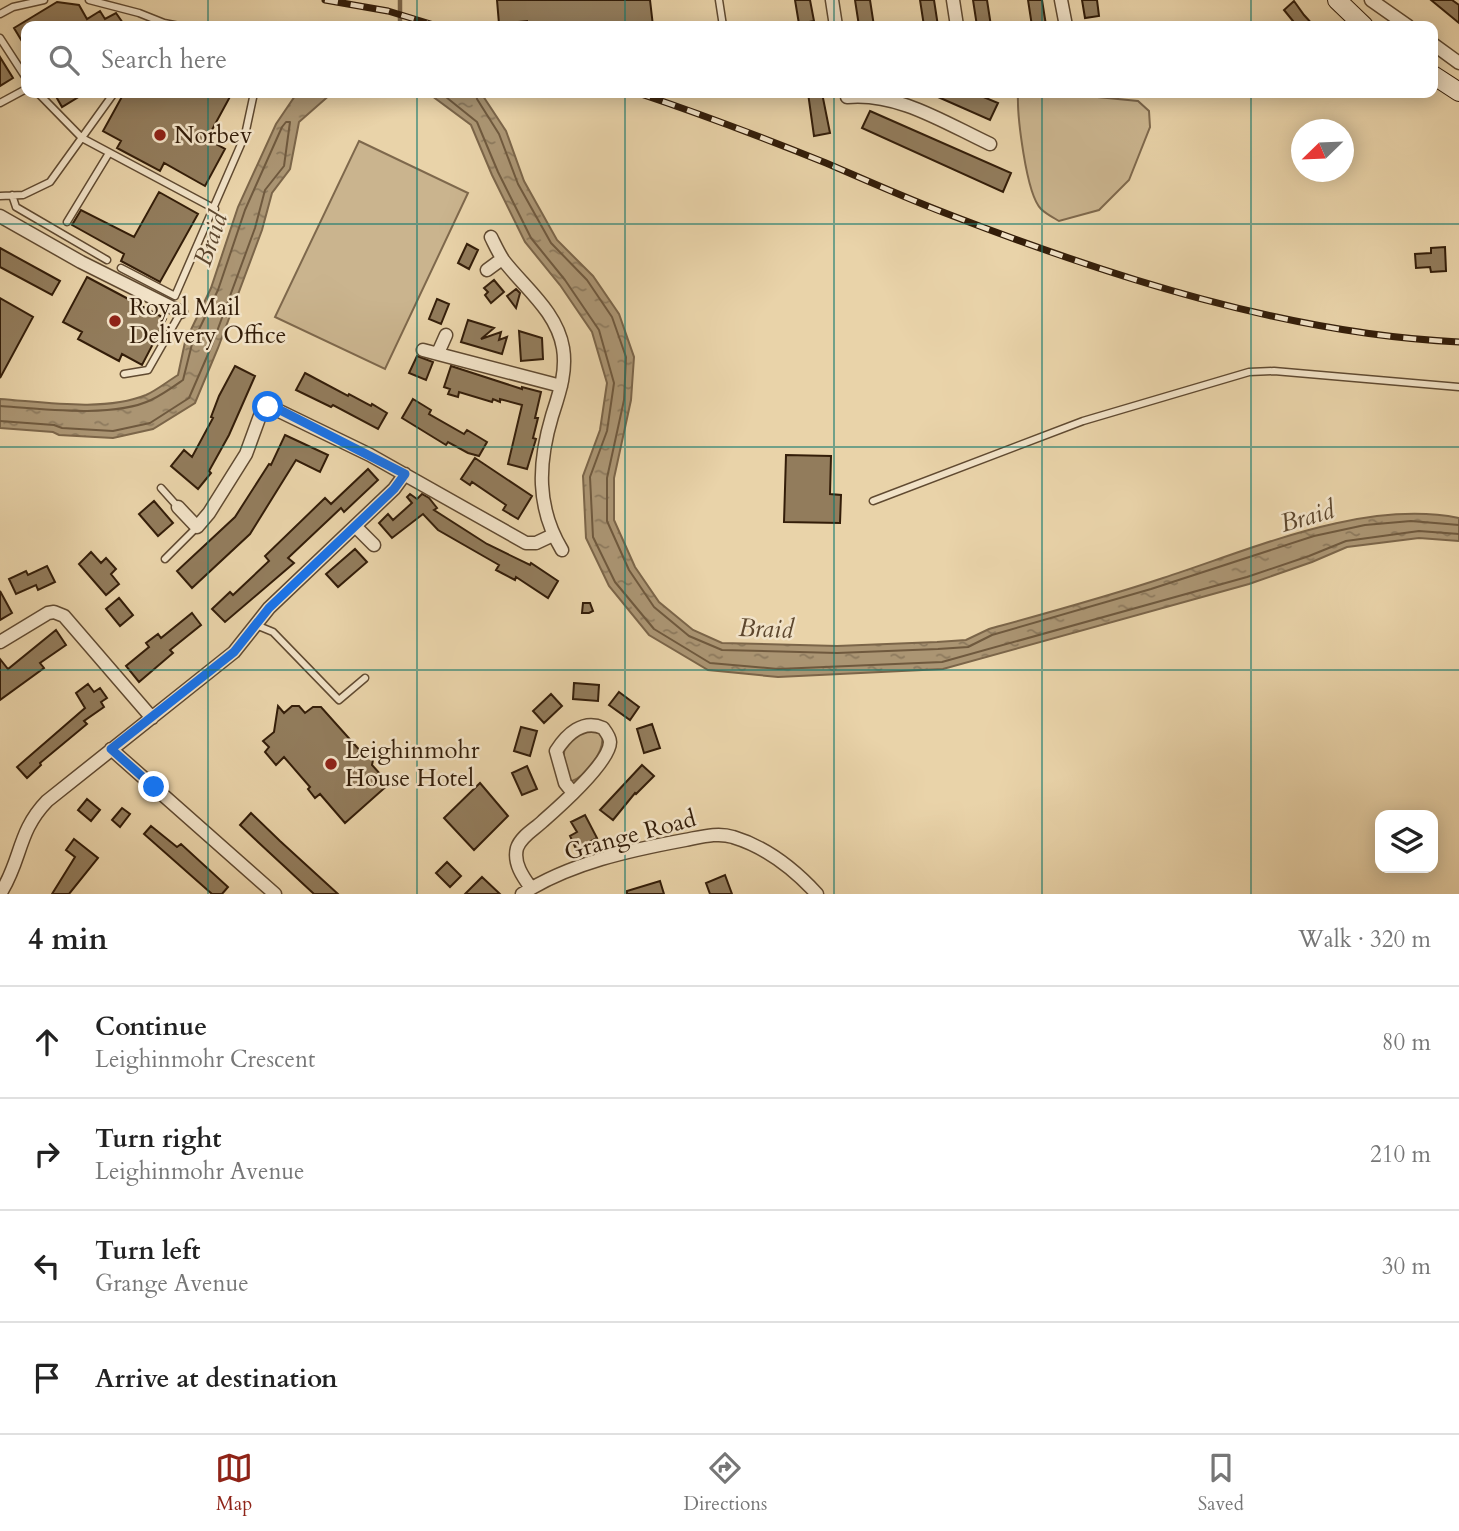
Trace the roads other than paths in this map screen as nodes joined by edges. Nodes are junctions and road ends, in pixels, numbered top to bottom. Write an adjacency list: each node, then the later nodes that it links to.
1 (44, 0): 9 (lane)
2 (89, 0): 10 (lane)
3 (719, 0): 11 (lane)
4 (832, 0): 12 (street)
5 (953, 0): 13 (street)
6 (1061, 0): 14 (street)
7 (1337, 0): 15 (main road)
8 (1374, 1): 16 (street); 17 (street)
9 (0, 14)
10 (156, 21)
11 (722, 21)
12 (835, 21)
13 (956, 21)
14 (1065, 21)
15 (1358, 21)
16 (1364, 21)
17 (1401, 21)
18 (0, 38): 21 (lane)
19 (1438, 48): 20 (street)
20 (1459, 63)
21 (21, 70)
22 (1438, 78): 24 (main road)
23 (21, 92): 29 (lane)
24 (1459, 92)
25 (43, 98): 30 (lane)
26 (110, 98): 30 (lane)
27 (253, 98): 35 (lane)
28 (886, 98): 31 (street)
29 (0, 103)
30 (82, 138): 32 (lane); 33 (lane)
31 (990, 144)
32 (109, 153): 35 (lane); 37 (lane)
33 (12, 195): 34 (lane); 40 (lane)
34 (0, 196)
35 (215, 209): 41 (lane)
36 (0, 216): 43 (street)
37 (67, 222)
38 (491, 237): 39 (street)
39 (502, 259): 42 (street); 48 (street)
40 (107, 260)
41 (121, 268)
42 (487, 270)
43 (181, 312): 47 (lane)
44 (446, 335): 46 (street)
45 (424, 349): 46 (street)
46 (438, 353): 48 (street)
47 (124, 374)
48 (561, 386): 56 (street)
49 (1459, 387): 52 (lane)
50 (405, 474): 54 (street); 55 (street); 56 (street)
51 (161, 488): 53 (lane)
52 (873, 501)
53 (178, 506): 55 (street)
54 (355, 526): 57 (street); 60 (street)
55 (197, 527): 59 (lane)
56 (553, 535): 58 (street)
57 (374, 545)
58 (562, 550)
59 (165, 559)
60 (256, 625): 62 (lane); 63 (street)
61 (0, 642): 63 (street)
62 (365, 678)
63 (152, 718): 64 (street)
64 (111, 749): 67 (street); 68 (street)
65 (573, 793): 65 (street); 66 (street)
66 (527, 891): 69 (street, Grange Road)
67 (0, 894)
68 (275, 894)
69 (817, 894)

